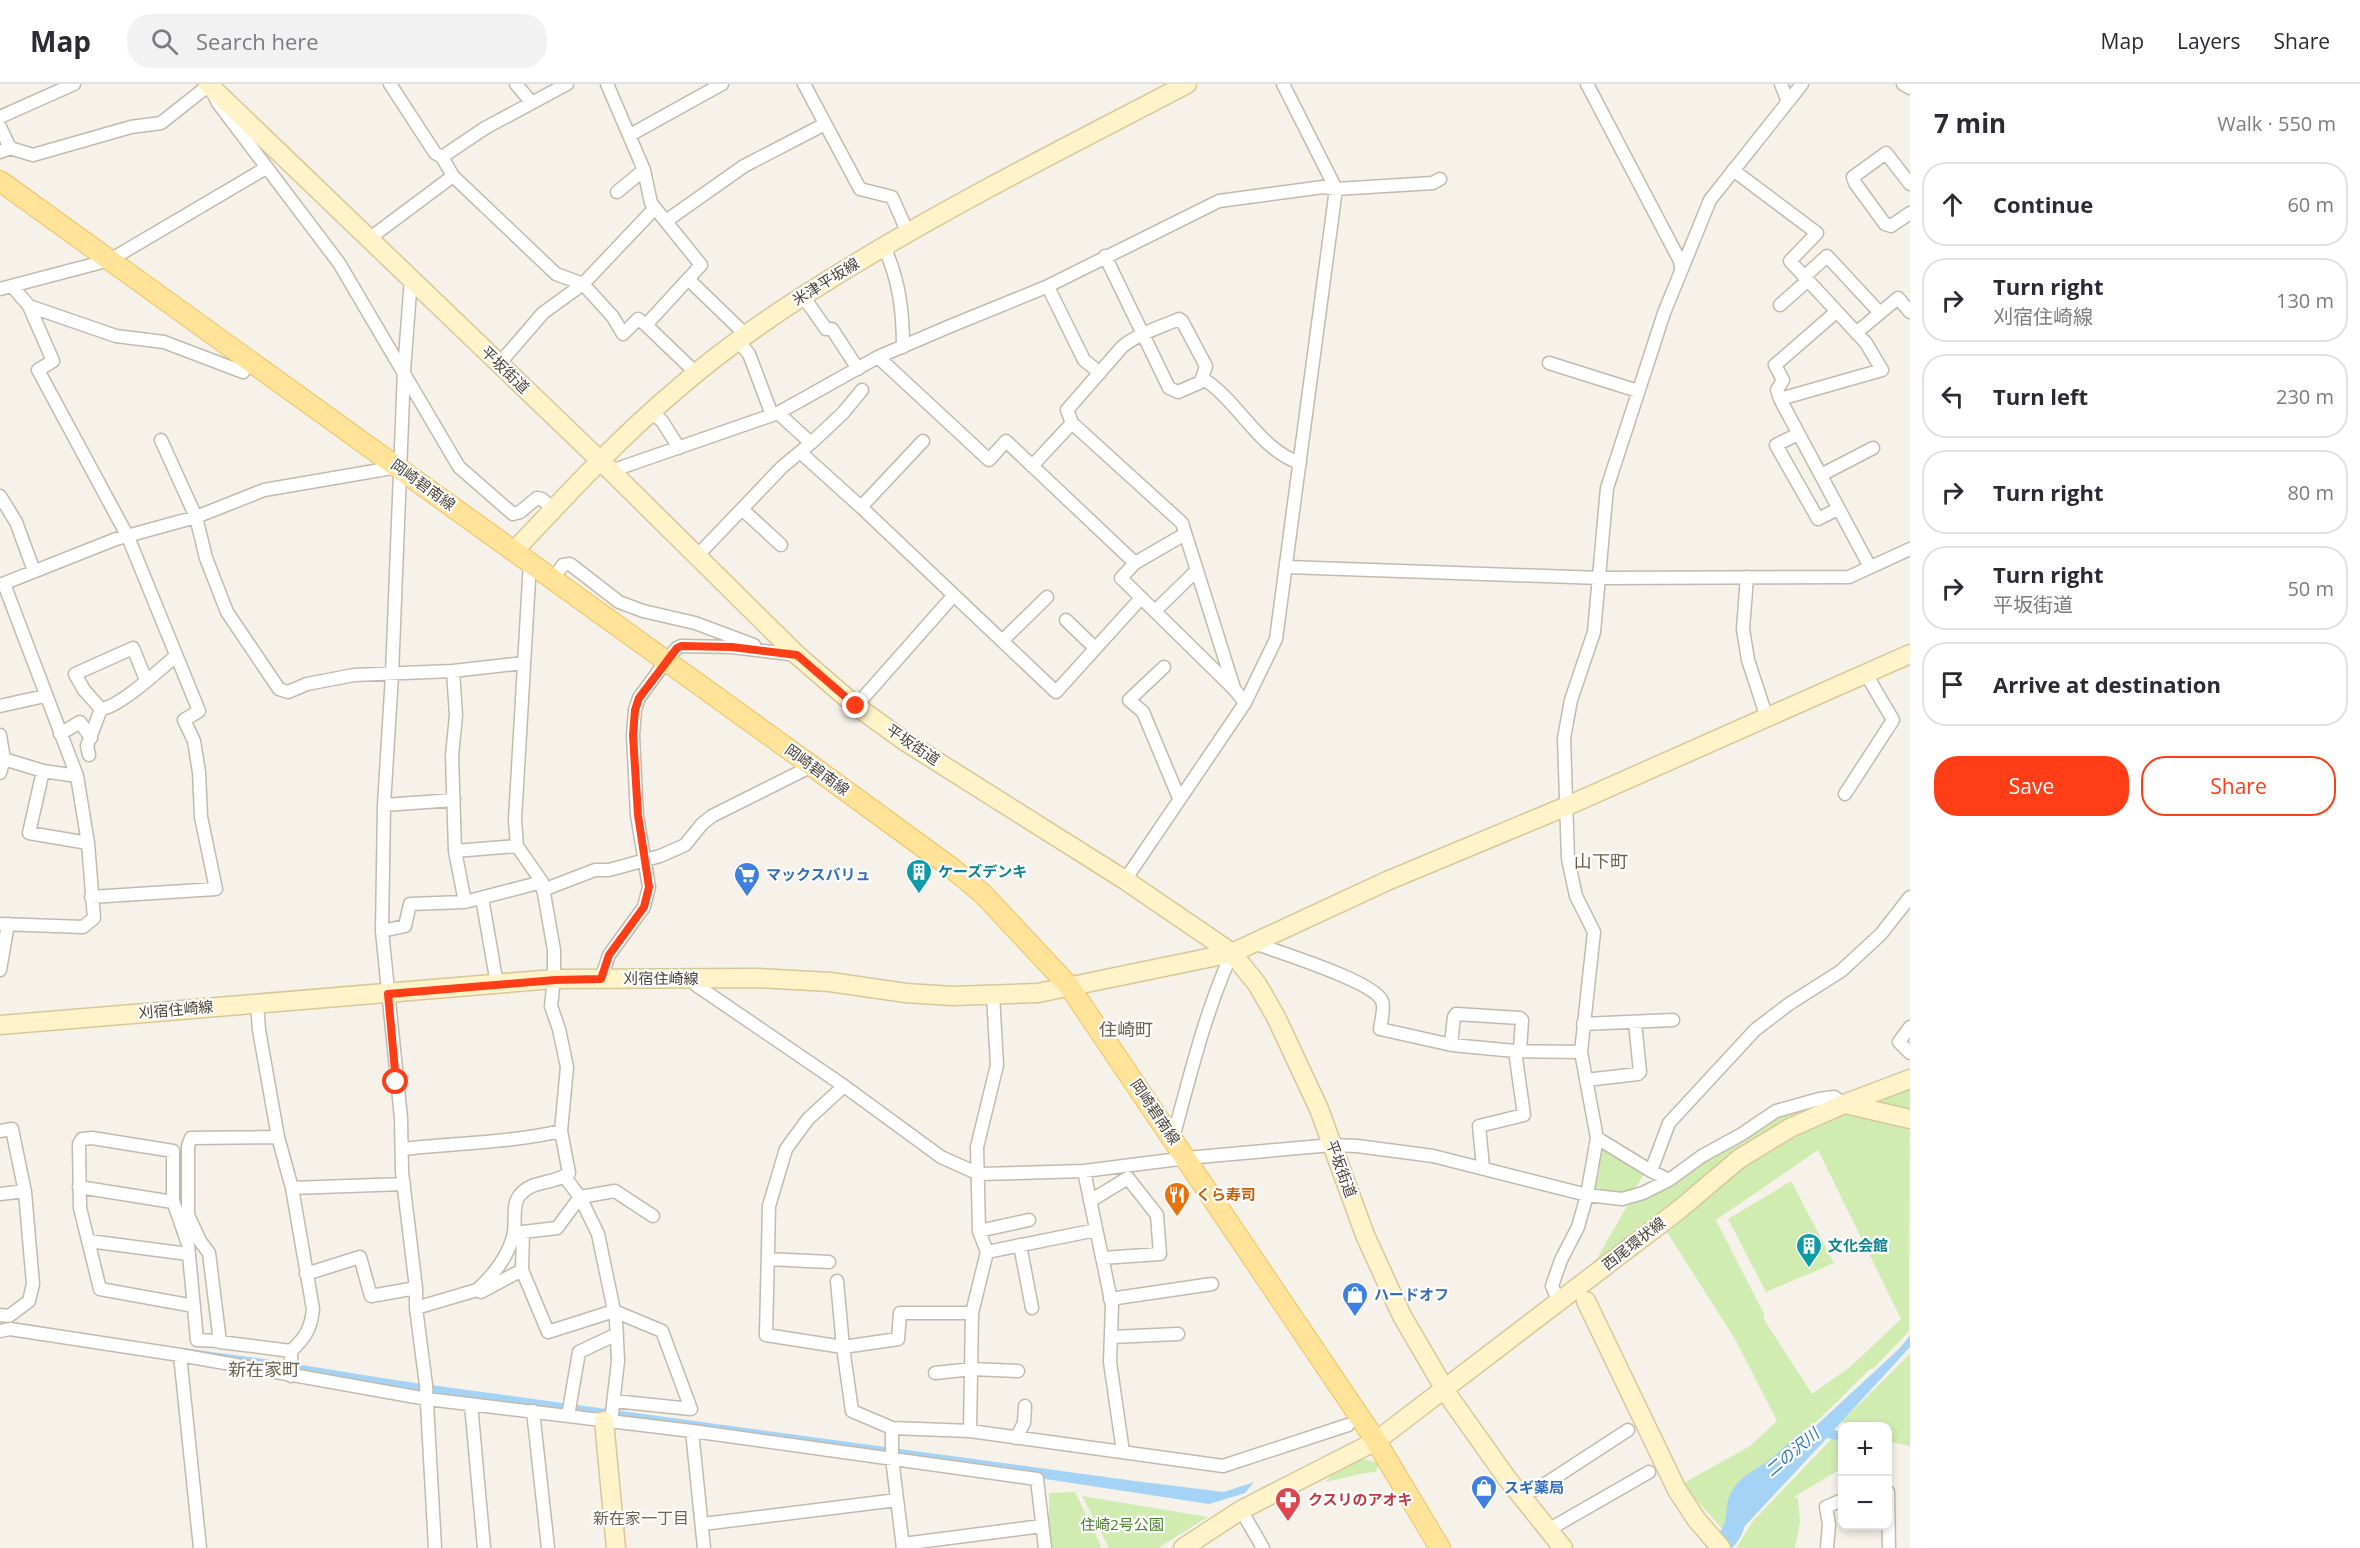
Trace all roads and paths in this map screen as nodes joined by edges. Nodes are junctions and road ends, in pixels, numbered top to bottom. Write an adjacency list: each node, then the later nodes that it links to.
1 (74, 84): 18 (street)
2 (208, 84): 22 (street); 24 (street); 37 (street)
3 (390, 84): 23 (street)
4 (516, 84): 16 (street)
5 (567, 84): 16 (street)
6 (607, 84): 21 (street)
7 (722, 84): 21 (street)
8 (804, 84): 19 (street)
9 (1187, 84): 36 (street, 米津平坂線)
10 (1283, 84): 31 (street)
11 (1587, 84): 41 (street)
12 (1781, 84): 17 (street)
13 (1802, 84): 17 (street)
14 (1903, 84): 15 (street)
15 (1910, 88)
16 (531, 102): 23 (street)
17 (1788, 102): 26 (street)
18 (0, 117)
19 (825, 124): 35 (street); 36 (street)
20 (0, 127): 22 (street)
21 (630, 135): 25 (street)
22 (5, 150)
23 (442, 158): 27 (street)
24 (266, 168): 40 (street); 64 (street)
25 (644, 170): 32 (street); 33 (street)
26 (1733, 171): 41 (street); 44 (street)
27 (453, 176): 37 (street); 45 (street)
28 (1440, 179): 31 (street)
29 (0, 181): 40 (main road, 岡崎碧南線)
30 (1910, 184): 34 (street)
31 (1336, 189): 39 (street); 81 (street)
32 (617, 192)
33 (655, 208): 35 (street); 45 (street)
34 (1910, 213)
35 (666, 221): 43 (street)
36 (907, 231): 38 (street, 米津平坂線)
37 (370, 238): 42 (street, 平坂街道)
38 (884, 247): 48 (street, 米津平坂線); 58 (street)
39 (1105, 256): 46 (street); 56 (street)
40 (110, 260): 47 (street); 60 (main road, 岡崎碧南線)
41 (1681, 268): 69 (street)
42 (411, 278): 62 (street, 平坂街道); 64 (street)
43 (688, 279): 54 (street); 57 (street)
44 (1805, 279): 49 (street); 51 (street); 53 (street)
45 (583, 284): 54 (street); 62 (street)
46 (1048, 287): 58 (street); 65 (street)
47 (6, 288): 50 (street)
48 (803, 296): 57 (street, 米津平坂線); 63 (street)
49 (1780, 305)
50 (29, 306): 60 (street); 93 (street)
51 (1836, 312): 55 (street); 70 (street)
52 (1910, 312): 53 (street)
53 (1880, 313): 55 (street)
54 (646, 325): 66 (street)
55 (1856, 333): 70 (street)
56 (1144, 335): 65 (street); 67 (street); 67 (street)
57 (742, 338): 66 (street, 米津平坂線); 72 (street)
58 (903, 346): 59 (street)
59 (878, 357): 63 (street); 83 (street)
60 (250, 362): 84 (main road, 岡崎碧南線)
61 (1549, 363): 69 (street)
62 (499, 364): 82 (street, 平坂街道)
63 (858, 369): 72 (street)
64 (404, 371): 84 (street); 90 (street)
65 (1100, 373): 73 (street)
66 (696, 374): 71 (street, 米津平坂線)
67 (1202, 378): 81 (street)
68 (862, 390): 77 (street)
69 (1638, 391): 104 (street)
70 (1780, 399): 74 (street)
71 (651, 412): 78 (street); 82 (street, 米津平坂線)
72 (775, 414): 77 (street); 78 (street)
73 (1072, 423): 83 (street); 92 (street)
74 (1798, 434): 85 (street); 89 (street)
75 (161, 440): 91 (street)
76 (923, 441): 87 (street)
77 (812, 443): 80 (street)
78 (679, 448): 82 (street)
79 (1873, 448): 85 (street)
80 (800, 452): 87 (street); 88 (street)
81 (1300, 463): 99 (street)
82 (605, 466): 90 (street, 米津平坂線); 96 (street, 平坂街道)
83 (1032, 466): 98 (street)
84 (399, 467): 91 (street); 97 (main road, 岡崎碧南線); 123 (street)
85 (1821, 475): 89 (street)
86 (0, 496): 102 (street)
87 (861, 507): 107 (street)
88 (742, 509): 94 (street); 96 (street)
89 (1838, 509): 100 (street)
90 (554, 510): 97 (street, 米津平坂線)
91 (196, 517): 93 (street); 123 (street)
92 (1185, 534): 98 (street); 101 (street)
93 (128, 537): 102 (street); 117 (street)
94 (781, 545)
95 (1910, 549): 100 (street)
96 (697, 556): 116 (street, 平坂街道)
97 (522, 557): 105 (main road, 岡崎碧南線); 119 (street)
98 (1135, 563): 109 (street)
99 (1287, 567): 104 (street); 127 (street)
100 (1870, 567): 103 (street)
101 (1197, 570): 110 (street); 125 (street)
102 (34, 571): 106 (street)
103 (1747, 577): 104 (street); 131 (street)
104 (1600, 578): 145 (street)
105 (553, 579): 114 (street); 118 (main road, 岡崎碧南線)
106 (2, 584): 126 (street)
107 (954, 595): 112 (street); 129 (street)
108 (1047, 597): 112 (street)
109 (1141, 597): 110 (street); 113 (street)
110 (1155, 611): 125 (street)
111 (1065, 620): 113 (street)
112 (1002, 641): 113 (street)
113 (1095, 648)
114 (778, 654): 116 (street); 118 (street)
115 (1910, 654): 122 (street, 刈宿住崎線)
116 (797, 655): 129 (street, 平坂街道)
117 (176, 656): 124 (street); 152 (street)
118 (666, 661): 137 (main road, 岡崎碧南線); 149 (street)
119 (524, 663): 121 (street); 147 (street)
120 (1164, 667): 142 (street)
121 (453, 671): 123 (street); 143 (street)
122 (1866, 674): 131 (street, 刈宿住崎線); 141 (street)
123 (392, 675): 144 (street)
124 (146, 680): 130 (street); 130 (street)
125 (1235, 690): 127 (street)
126 (45, 696): 128 (street); 132 (street)
127 (1245, 703): 142 (street)
128 (0, 706)
129 (856, 706): 150 (street, 平坂街道)
130 (101, 709): 134 (street)
131 (1767, 718): 145 (street, 刈宿住崎線)
132 (60, 734): 134 (street); 140 (street)
133 (0, 735): 136 (street)
134 (91, 738): 135 (street)
135 (88, 755)
136 (2, 760): 138 (street); 139 (street)
137 (812, 766): 149 (street); 165 (main road, 岡崎碧南線)
138 (43, 771): 140 (street); 146 (street)
139 (0, 773)
140 (77, 776): 146 (street)
141 (1845, 794)
142 (1179, 798): 150 (street)
143 (454, 800): 144 (street); 148 (street)
144 (384, 805): 157 (street)
145 (1567, 806): 158 (street, 刈宿住崎線); 171 (street)
146 (88, 843): 152 (street)
147 (517, 846): 148 (street); 151 (street)
148 (455, 851): 155 (street)
149 (645, 861): 151 (street); 161 (street)
150 (1125, 880): 159 (street, 平坂街道)
151 (542, 886): 154 (street); 162 (street)
152 (91, 897): 156 (street)
153 (1910, 897): 194 (street)
154 (482, 898): 155 (street); 164 (street)
155 (465, 902): 157 (street)
156 (4, 924): 160 (street)
157 (382, 931): 166 (street)
158 (1254, 943): 159 (street, 刈宿住崎線); 174 (street)
159 (1232, 953): 165 (street, 刈宿住崎線); 186 (street); 188 (street, 平坂街道)
160 (0, 970)
161 (601, 979): 162 (street, 刈宿住崎線); 163 (street, 刈宿住崎線)
162 (555, 980): 164 (street, 刈宿住崎線); 184 (street)
163 (695, 980): 167 (street, 刈宿住崎線); 180 (street)
164 (497, 984): 166 (street, 刈宿住崎線)
165 (1069, 986): 167 (street, 刈宿住崎線); 186 (main road, 岡崎碧南線)
166 (388, 994): 168 (street, 刈宿住崎線); 189 (street)
167 (993, 995): 195 (street)
168 (257, 1003): 172 (street, 刈宿住崎線); 185 (street)
169 (1673, 1020): 170 (street)
170 (1635, 1022): 171 (street); 179 (street)
171 (1583, 1024): 176 (street)
172 (0, 1025)
173 (1910, 1028): 177 (street)
174 (1451, 1044): 175 (street); 175 (street)
175 (1518, 1051): 176 (street); 192 (street)
176 (1581, 1052): 179 (street)
177 (1910, 1053)
178 (1910, 1079): 181 (street, 西尾環状線)
179 (1586, 1080): 187 (street)
180 (844, 1086): 195 (street); 217 (street)
181 (1844, 1104): 182 (street); 198 (street); 225 (street, 西尾環状線)
182 (1910, 1119)
183 (0, 1131): 202 (street)
184 (561, 1131): 189 (street); 196 (street)
185 (278, 1137): 201 (street); 237 (street)
186 (1173, 1138): 190 (main road, 岡崎碧南線)
187 (1597, 1138): 194 (street); 204 (street)
188 (1332, 1145): 190 (street); 192 (street); 245 (street, 平坂街道)
189 (403, 1149): 199 (street)
190 (1186, 1158): 191 (street); 259 (main road, 岡崎碧南線)
191 (1134, 1165): 193 (street); 197 (street)
192 (1483, 1167): 204 (street)
193 (1084, 1171): 195 (street); 206 (street)
194 (1651, 1171): 198 (street)
195 (979, 1174): 211 (street)
196 (564, 1176): 205 (street); 229 (street)
197 (1128, 1178): 206 (street); 216 (street)
198 (1668, 1180): 204 (street)
199 (404, 1184): 201 (street); 223 (street)
200 (79, 1186): 207 (street); 207 (street); 212 (street)
201 (292, 1188): 220 (street)
202 (25, 1191): 203 (street); 233 (street)
203 (0, 1194)
204 (1587, 1195): 227 (street)
205 (580, 1197): 208 (street); 219 (street); 231 (street)
206 (1090, 1201): 210 (street)
207 (173, 1202): 215 (street)
208 (653, 1216)
209 (1029, 1220): 211 (street)
210 (1096, 1230): 213 (street); 216 (street)
211 (979, 1231): 214 (street)
212 (88, 1241): 215 (street); 228 (street)
213 (1020, 1245): 214 (street); 230 (street)
214 (987, 1252): 232 (street)
215 (188, 1254): 228 (street)
216 (1102, 1258): 226 (street)
217 (768, 1259): 218 (street); 238 (street)
218 (829, 1262)
219 (522, 1270): 224 (street); 231 (street)
220 (306, 1274): 223 (street); 239 (street)
221 (837, 1281): 238 (street)
222 (1212, 1284): 226 (street)
223 (416, 1288): 229 (street)
224 (481, 1292)
225 (1582, 1294): 227 (street, 西尾環状線); 271 (street)
226 (1110, 1299): 236 (street)
227 (1558, 1300): 245 (street, 西尾環状線)
228 (194, 1306): 237 (street)
229 (416, 1308): 246 (street)
230 (1032, 1308)
231 (614, 1311): 234 (street); 247 (street)
232 (972, 1313): 238 (street); 241 (street)
233 (5, 1323): 240 (street)
234 (617, 1334): 247 (street); 251 (street)
235 (1178, 1334): 236 (street)
236 (1111, 1337): 260 (street)
237 (220, 1341): 239 (street)
238 (843, 1347): 254 (street)
239 (291, 1351): 244 (street)
240 (180, 1354): 244 (street); 273 (street)
241 (972, 1369): 242 (street); 243 (street); 257 (street)
242 (1018, 1371)
243 (935, 1373)
244 (291, 1376): 246 (street)
245 (1444, 1388): 259 (street, 西尾環状線); 263 (street, 平坂街道)
246 (427, 1399): 248 (street); 274 (street)
247 (614, 1401): 252 (street)
248 (471, 1404): 250 (street); 275 (street)
249 (1025, 1406): 258 (street)
250 (534, 1411): 251 (street); 276 (street)
251 (568, 1416): 252 (street)
252 (608, 1422): 256 (street); 277 (street)
253 (1348, 1425): 260 (street)
254 (892, 1428): 257 (street); 261 (street)
255 (1628, 1430): 263 (street)
256 (692, 1431): 261 (street); 268 (street)
257 (970, 1431): 258 (street)
258 (1016, 1438): 260 (street)
259 (1376, 1441): 266 (street, 西尾環状線); 282 (main road, 岡崎碧南線)
260 (1123, 1452)
261 (892, 1458): 264 (street); 269 (street)
262 (1649, 1472): 267 (street)
263 (1520, 1494): 267 (street, 平坂街道)
264 (897, 1500): 268 (street); 272 (street)
265 (1838, 1502): 284 (street)
266 (1241, 1510): 280 (street, 西尾環状線); 281 (street)
267 (1543, 1523): 283 (street, 平坂街道)
268 (703, 1524): 278 (street)
269 (1042, 1526): 272 (street); 279 (street)
270 (1888, 1530): 285 (street)
271 (1715, 1542)
272 (903, 1546)
273 (200, 1548)
274 (435, 1548)
275 (484, 1548)
276 (548, 1548)
277 (616, 1548)
278 (705, 1548)
279 (1045, 1548)
280 (1183, 1548)
281 (1263, 1548)
282 (1440, 1548)
283 (1563, 1548)
284 (1827, 1548)
285 (1889, 1548)

